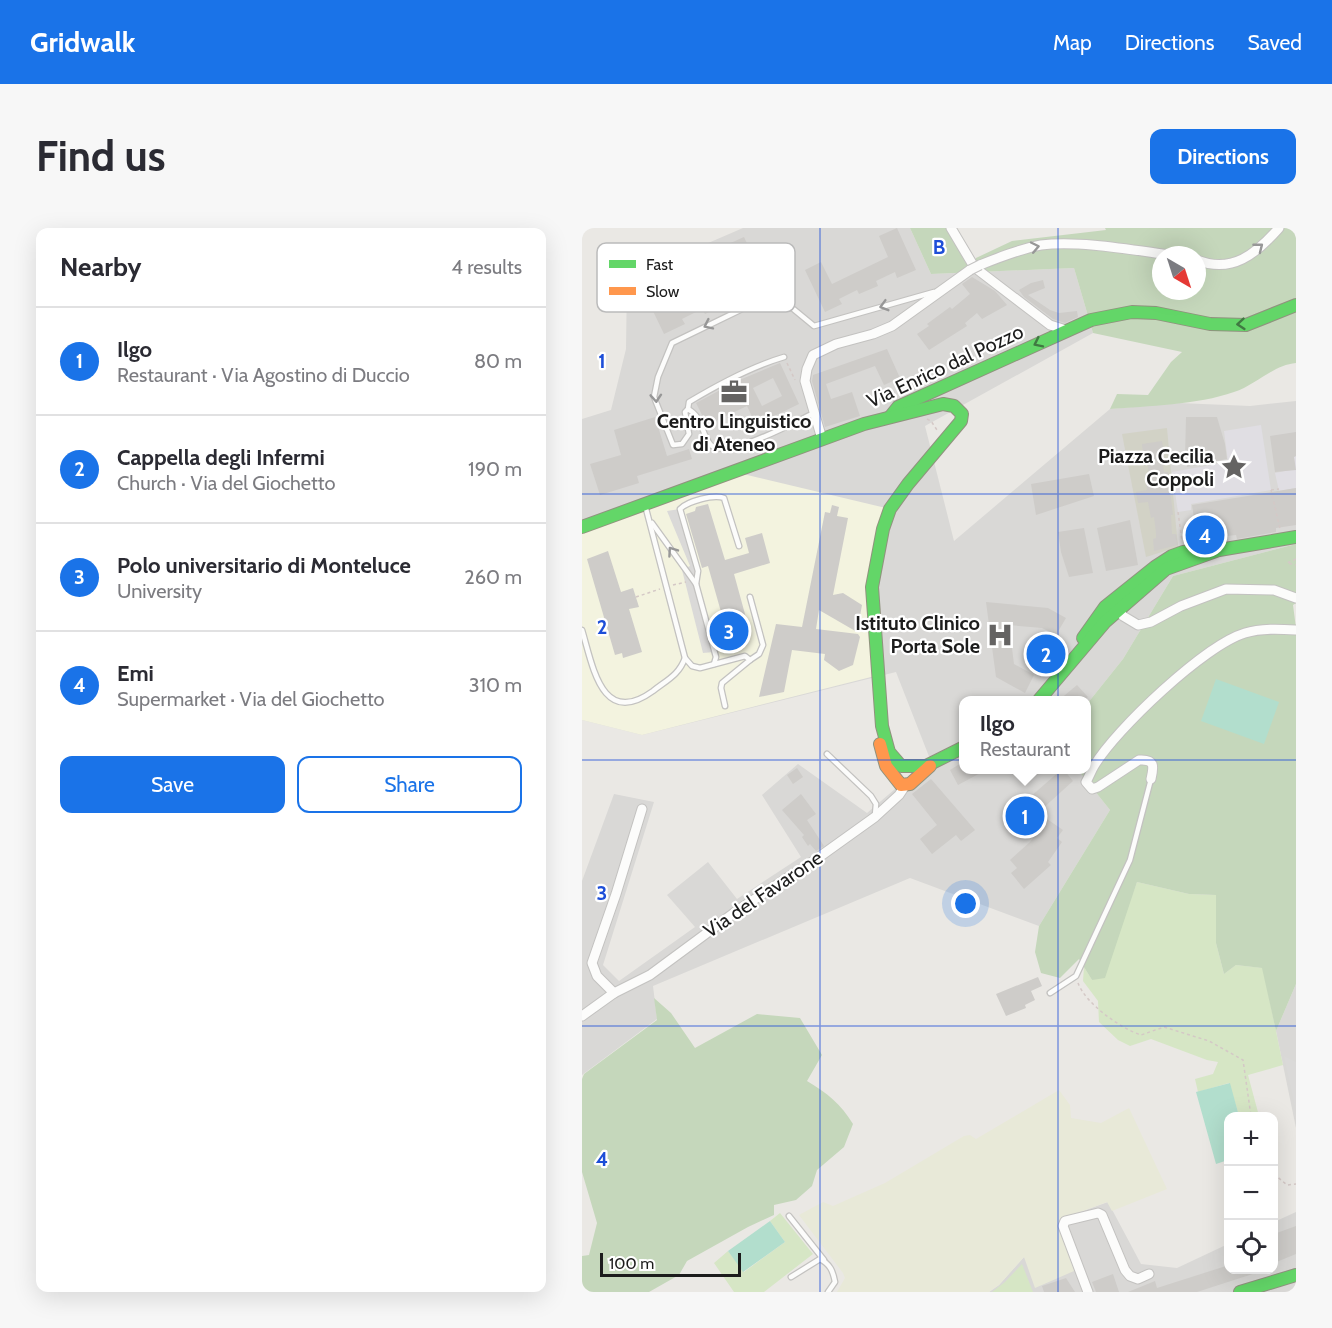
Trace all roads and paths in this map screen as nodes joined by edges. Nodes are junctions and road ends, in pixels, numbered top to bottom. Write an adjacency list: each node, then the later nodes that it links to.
1 (951, 228): 5 (street)
2 (1279, 228): 4 (street, one-way to 2)
3 (1152, 252): 5 (street, one-way to 3)
4 (1206, 264)
5 (975, 267): 6 (street); 10 (street)
6 (940, 290): 8 (lane, one-way to 8); 13 (street)
7 (1296, 305): 10 (street, Via Enrico dal Pozzo, one-way to 10)
8 (795, 310)
9 (736, 312): 12 (lane, one-way to 12)
10 (1066, 330): 14 (street, Via Enrico dal Pozzo, one-way to 14)
11 (784, 357): 12 (lane)
12 (688, 409): 13 (lane)
13 (814, 413): 15 (street)
14 (890, 417): 15 (street, Via Enrico dal Pozzo); 47 (street)
15 (822, 439): 17 (street, Via Enrico dal Pozzo)
16 (1279, 489): 22 (path)
17 (645, 505): 19 (lane); 20 (street, Via Enrico dal Pozzo)
18 (1178, 512): 23 (path)
19 (649, 518): 29 (lane, one-way to 19); 30 (lane)
20 (582, 527)
21 (1296, 537): 22 (street)
22 (1283, 539): 25 (street)
23 (1182, 545)
24 (739, 546): 29 (lane)
25 (1219, 550): 34 (street); 39 (street)
26 (1296, 559): 27 (path)
27 (1296, 566)
28 (682, 583): 30 (path)
29 (696, 584): 40 (lane)
30 (667, 587): 31 (path); 37 (lane)
31 (636, 597)
32 (750, 597): 38 (lane)
33 (1296, 598): 34 (street)
34 (1117, 609): 39 (street)
35 (582, 630): 37 (lane)
36 (1296, 630): 45 (street)
37 (685, 658): 40 (lane)
38 (750, 660): 40 (lane); 42 (lane)
39 (1070, 663): 41 (street)
40 (714, 664)
41 (1042, 696)
42 (725, 706)
43 (959, 749): 47 (street)
44 (827, 754): 50 (lane)
45 (1091, 773)
46 (1090, 774): 48 (street)
47 (905, 775): 50 (street, Via del Favarone)
48 (1151, 779): 51 (lane)
49 (642, 808): 52 (street)
50 (875, 817): 52 (street, Via del Favarone)
51 (1076, 976): 53 (lane); 55 (path)
52 (614, 993): 54 (street, Via del Favarone)
53 (1050, 993)
54 (582, 1016)
55 (1250, 1112)
56 (1278, 1177): 57 (path)
57 (1296, 1184)
58 (789, 1216): 59 (lane)
59 (826, 1262): 62 (lane); 63 (lane)
60 (1149, 1274): 64 (street)
61 (1296, 1275): 65 (street)
62 (791, 1277)
63 (828, 1292)
64 (1088, 1292)
65 (1240, 1292)

